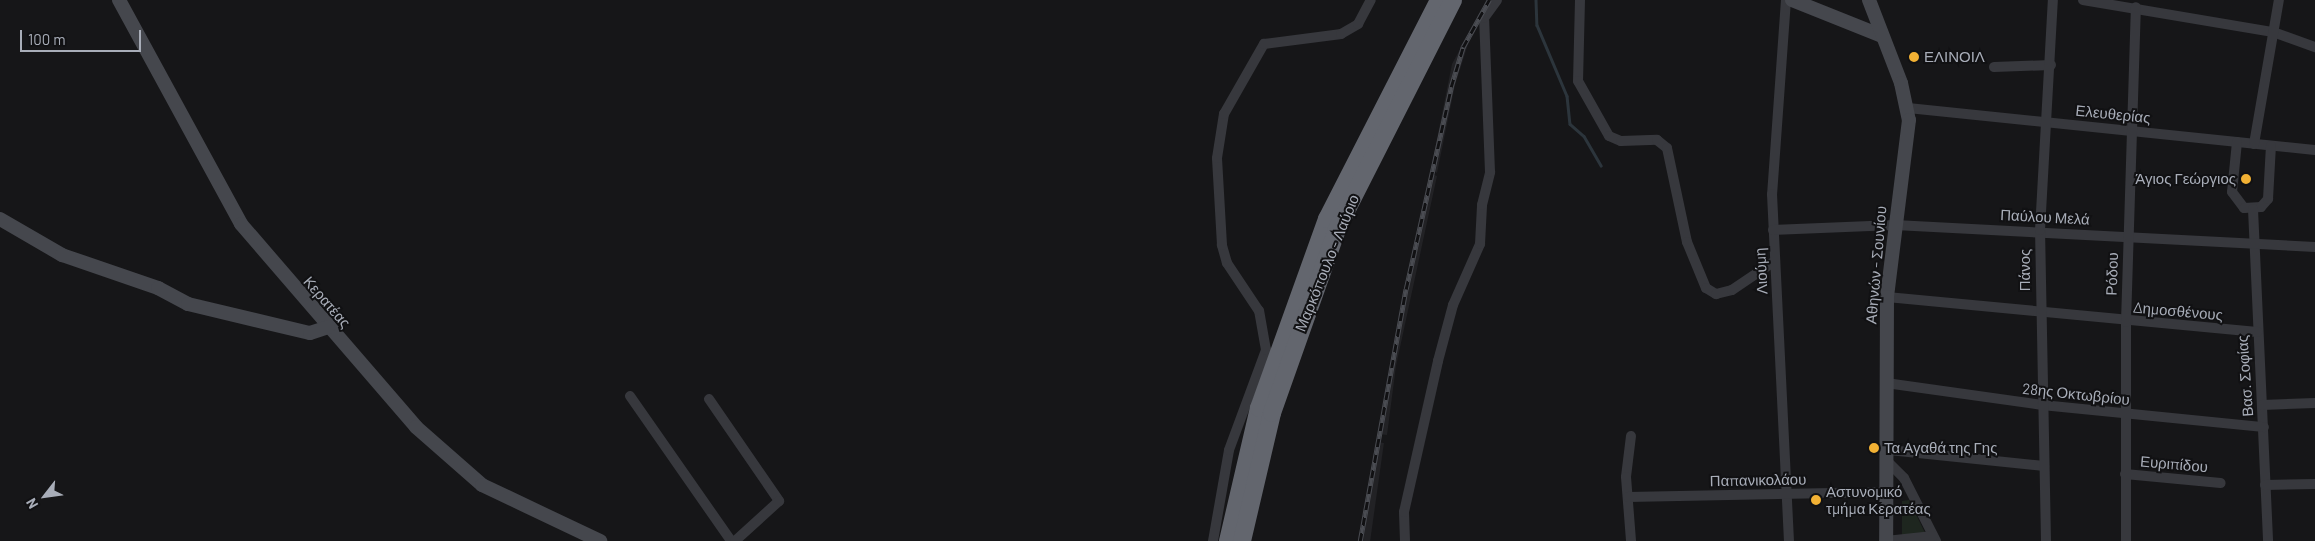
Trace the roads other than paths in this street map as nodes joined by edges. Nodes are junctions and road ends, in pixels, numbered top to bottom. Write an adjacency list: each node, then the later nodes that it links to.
1 (119, 0): 38 (main road, Κερατέας)
2 (1372, 0): 62 (street)
3 (1439, 0): 63 (highway, Μαρκόπουλο - Λαύριο)
4 (1453, 0): 64 (highway, Μαρκόπουλο - Λαύριο)
5 (1497, 0): 65 (street)
6 (1580, 0): 34 (street)
7 (1786, 0): 29 (street, Λιούμη)
8 (1792, 0): 15 (main road)
9 (1869, 0): 15 (main road, Αθηνών - Σουνίου)
10 (2054, 0): 17 (street, Πάνος)
11 (2083, 0): 13 (street)
12 (2279, 0): 14 (street)
13 (2136, 7): 14 (street); 21 (street, Ρόδου)
14 (2273, 32): 16 (street); 23 (street)
15 (1882, 36): 19 (main road, Αθηνών - Σουνίου)
16 (2315, 48)
17 (2051, 65): 18 (street); 20 (street, Πάνος)
18 (1994, 67)
19 (1908, 108): 20 (street, Ελευθερίας); 28 (main road, Αθηνών - Σουνίου)
20 (2048, 122): 21 (street, Ελευθερίας); 30 (street, Πάνος)
21 (2131, 131): 22 (street, Ελευθερίας); 31 (street, Ρόδου)
22 (2237, 142): 23 (street, Ελευθερίας); 26 (street)
23 (2254, 144): 24 (street, Ελευθερίας)
24 (2271, 146): 25 (street, Ελευθερίας); 26 (street)
25 (2315, 150)
26 (2253, 209): 32 (street, Βασ. Σοφίας)
27 (0, 219): 38 (main road)
28 (1894, 226): 29 (street, Παύλου Μελά); 30 (street, Παύλου Μελά); 35 (main road, Αθηνών - Σουνίου)
29 (1774, 230): 34 (street, Λιούμη)
30 (2040, 230): 31 (street, Παύλου Μελά); 36 (street, Πάνος)
31 (2128, 237): 32 (street, Παύλου Μελά); 37 (street, Ρόδου)
32 (2254, 245): 33 (street, Παύλου Μελά); 39 (street, Βασ. Σοφίας)
33 (2315, 247)
34 (1776, 261): 56 (street, Λιούμη)
35 (1887, 297): 36 (street, Δημοσθένους); 40 (main road, Αθηνών - Σουνίου)
36 (2040, 314): 37 (street, Δημοσθένους); 44 (street, Πάνος)
37 (2126, 322): 39 (street, Δημοσθένους); 46 (street, Ρόδου)
38 (328, 327): 59 (main road, Κερατέας)
39 (2257, 332): 45 (street, Βασ. Σοφίας)
40 (1886, 383): 44 (street, 28ης Οκτωβρίου); 49 (main road, Αθηνών - Σουνίου)
41 (630, 396): 60 (street)
42 (709, 399): 61 (street)
43 (2315, 403): 45 (street)
44 (2042, 405): 46 (street, 28ης Οκτωβρίου); 50 (street, Πάνος)
45 (2262, 405): 47 (street, Βασ. Σοφίας)
46 (2125, 415): 47 (street, 28ης Οκτωβρίου); 51 (street, Ρόδου)
47 (2264, 427): 54 (street, Βασ. Σοφίας)
48 (1631, 436): 57 (street)
49 (1889, 456): 50 (street); 55 (main road, Αθηνών - Σουνίου); 58 (street)
50 (2044, 466): 69 (street, Πάνος)
51 (2126, 474): 52 (street, Ευριπίδου); 70 (street, Ρόδου)
52 (2221, 483)
53 (2315, 484): 54 (street)
54 (2265, 485): 71 (street, Βασ. Σοφίας)
55 (1888, 492): 56 (street, Παπανικολάου); 68 (main road, Αθηνών - Σουνίου)
56 (1785, 494): 57 (street, Παπανικολάου); 67 (street, Λιούμη)
57 (1628, 497): 66 (street)
58 (1935, 539): 68 (street)
59 (600, 541)
60 (731, 541)
61 (735, 541)
62 (1213, 541)
63 (1228, 541)
64 (1242, 541)
65 (1405, 541)
66 (1631, 541)
67 (1789, 541)
68 (1886, 541)
69 (2046, 541)
70 (2126, 541)
71 (2268, 541)

